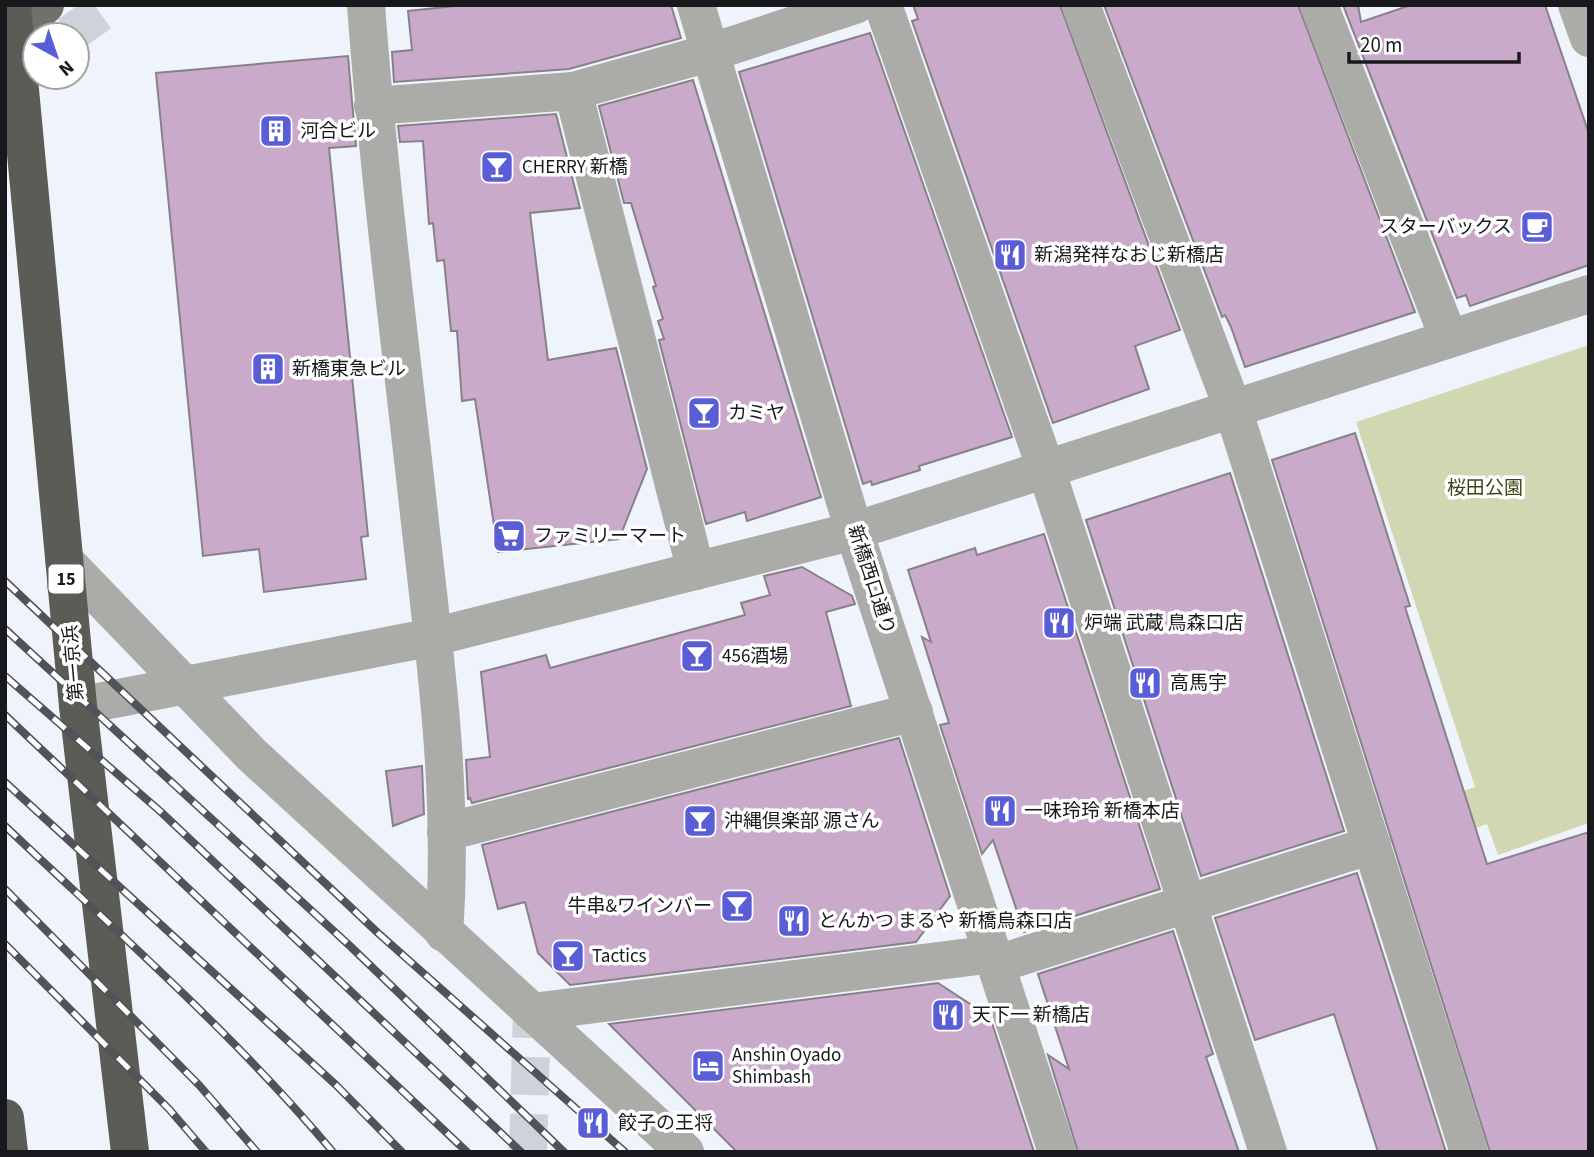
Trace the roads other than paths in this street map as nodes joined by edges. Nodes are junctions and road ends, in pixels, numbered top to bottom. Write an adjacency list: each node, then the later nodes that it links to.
1 (44, 5): 9 (main road)
2 (366, 5): 13 (street)
3 (696, 5): 11 (street, 新橋西口通り)
4 (855, 5): 11 (street)
5 (883, 5): 17 (street)
6 (1081, 5): 16 (street)
7 (1319, 5): 15 (street)
8 (1577, 5): 10 (street)
9 (10, 24): 19 (highway, 第一京浜 / 15)
10 (1589, 38)
11 (709, 53): 12 (street); 18 (street, 新橋西口通り)
12 (573, 91): 13 (street); 20 (street)
13 (373, 106): 21 (street)
14 (1589, 294): 15 (street)
15 (1449, 339): 16 (street)
16 (1233, 409): 17 (street); 26 (street)
17 (1046, 469): 18 (street); 27 (street)
18 (854, 531): 20 (street); 24 (street, 新橋西口通り)
19 (64, 561): 22 (street); 23 (highway, 第一京浜 / 15)
20 (696, 571): 21 (street)
21 (433, 637): 22 (street); 25 (street)
22 (185, 685): 23 (street); 28 (street)
23 (78, 706): 33 (highway, 第一京浜 / 15)
24 (914, 712): 25 (street); 29 (street, 新橋西口通り)
25 (446, 832): 28 (street)
26 (1372, 845): 27 (street); 37 (street)
27 (1187, 904): 29 (street); 36 (street)
28 (443, 933): 30 (street)
29 (996, 959): 30 (street); 35 (street, 新橋西口通り)
30 (532, 1012): 34 (street)
31 (5, 1118): 32 (highway)
32 (9, 1152)
33 (130, 1152)
34 (685, 1152)
35 (1057, 1152)
36 (1268, 1152)
37 (1469, 1152)

